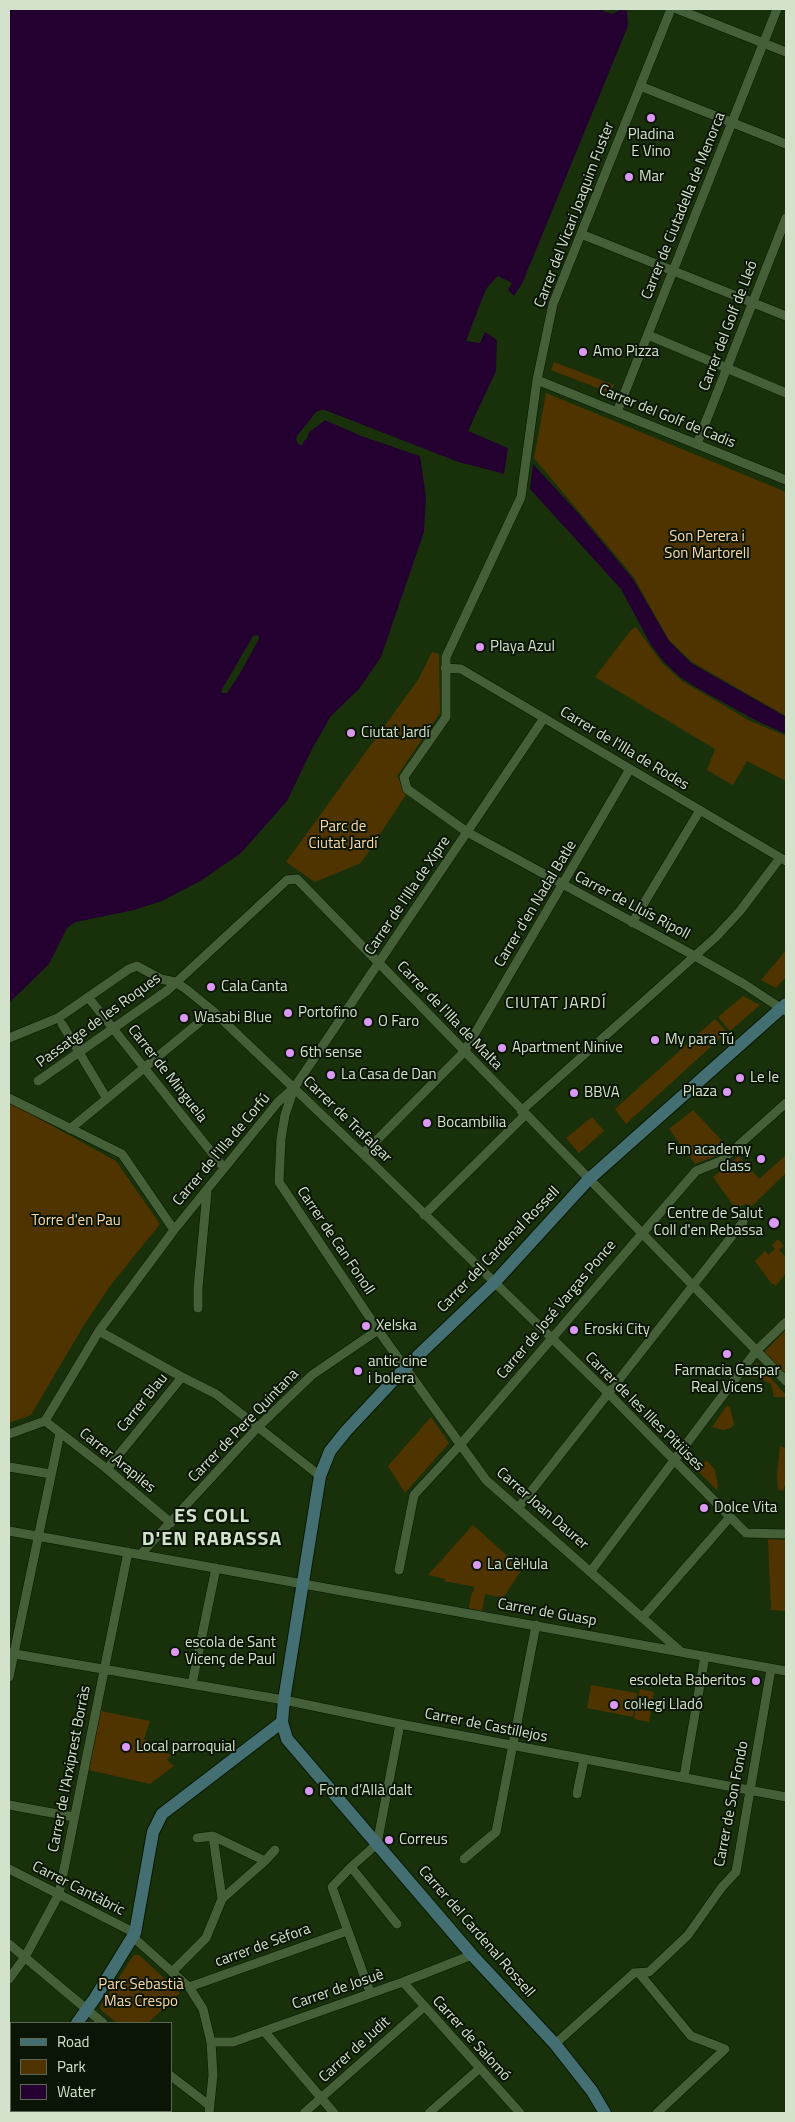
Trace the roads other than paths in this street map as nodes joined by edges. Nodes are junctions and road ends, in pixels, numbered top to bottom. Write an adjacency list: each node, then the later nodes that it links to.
1 (671, 9): 6 (street, Carrer del Vicari Joaquim Fuster)
2 (677, 9): 4 (street)
3 (777, 9): 4 (street, Carrer de Ciutadella de Menorca)
4 (763, 43): 5 (street); 7 (street, Carrer de Ciutadella de Menorca)
5 (786, 52)
6 (640, 86): 7 (street); 10 (street, Carrer del Vicari Joaquim Fuster)
7 (732, 123): 8 (street); 11 (street, Carrer de Ciutadella de Menorca)
8 (786, 144)
9 (786, 218): 12 (street, Carrer del Golf de Lleó)
10 (582, 234): 11 (street); 16 (street, Carrer del Vicari Joaquim Fuster)
11 (673, 272): 12 (street); 14 (street, Carrer de Ciutadella de Menorca)
12 (753, 303): 13 (street); 15 (street, Carrer del Golf de Lleó)
13 (786, 316)
14 (648, 335): 15 (street); 18 (street, Carrer de Ciutadella de Menorca)
15 (728, 370): 17 (street); 19 (street, Carrer del Golf de Lleó)
16 (537, 380): 18 (street, Carrer del Golf de Cadis); 21 (street, Carrer del Vicari Joaquim Fuster)
17 (786, 393)
18 (617, 412): 19 (street, Carrer del Golf de Cadis)
19 (697, 444): 20 (street, Carrer del Golf de Cadis)
20 (786, 480)
21 (445, 668): 22 (street, Carrer de l'Illa de Rodes); 24 (street, Carrer del Vicari Joaquim Fuster)
22 (544, 718): 23 (street, Carrer de l'Illa de Rodes); 26 (street, Carrer de l'Illa de Xipre)
23 (630, 770): 25 (street, Carrer de l'Illa de Rodes); 29 (street, Carrer d'en Nadal Batle)
24 (407, 789): 26 (street, Carrer de Lluís Ripoll)
25 (700, 810): 27 (street, Carrer de l'Illa de Rodes); 30 (street)
26 (467, 832): 29 (street, Carrer de Lluís Ripoll); 32 (street, Carrer de l'Illa de Xipre)
27 (783, 860): 31 (street)
28 (287, 880): 32 (street, Carrer de l'Illa de Malta); 33 (street, Passatge de les Roques)
29 (564, 885): 30 (street, Carrer de Lluís Ripoll); 41 (street, Carrer d'en Nadal Batle)
30 (632, 923): 31 (street, Carrer de Lluís Ripoll)
31 (693, 955): 35 (street, Carrer de Lluís Ripoll); 48 (street)
32 (380, 964): 41 (street, Carrer de l'Illa de Malta); 44 (street, Carrer de l'Illa de Xipre)
33 (175, 982): 34 (street, Carrer de Trafalgar); 36 (street, Carrer de Trafalgar); 38 (street, Passatge de les Roques)
34 (88, 997): 38 (street, Carrer de Minguela); 39 (street)
35 (785, 1008): 52 (street, Carrer del Cardenal Rossell)
36 (213, 1011): 42 (street); 44 (street, Carrer de Trafalgar)
37 (62, 1024): 40 (street)
38 (113, 1029): 40 (street, Passatge de les Roques); 42 (street, Carrer de Minguela)
39 (9, 1038)
40 (79, 1052): 43 (street, Passatge de les Roques); 46 (street)
41 (464, 1052): 48 (street, Carrer de l'Illa de Malta); 50 (street, Carrer d'en Nadal Batle)
42 (144, 1068): 46 (street); 51 (street, Carrer de Minguela)
43 (38, 1081)
44 (294, 1088): 50 (street, Carrer de Trafalgar); 51 (street, Carrer de l'Illa de Corfú); 62 (street, Carrer de Can Fonoll)
45 (9, 1098): 49 (street)
46 (107, 1099): 49 (street)
47 (786, 1104): 57 (street, Carrer de José Vargas Ponce)
48 (523, 1113): 52 (street, Carrer de l'Illa de Malta); 54 (street)
49 (70, 1129): 56 (street)
50 (363, 1154): 54 (street, Carrer de Trafalgar)
51 (224, 1168): 53 (street, Carrer de l'Illa de Corfú)
52 (588, 1180): 57 (street, Carrer de l'Illa de Malta); 58 (street, Carrer del Cardenal Rossell)
53 (207, 1191): 56 (street, Carrer de l'Illa de Corfú); 60 (street)
54 (424, 1215): 58 (street, Carrer de Trafalgar)
55 (743, 1222): 59 (street)
56 (174, 1230): 63 (street, Carrer de l'Illa de Corfú)
57 (641, 1233): 59 (street, Carrer de l'Illa de Malta); 64 (street, Carrer de José Vargas Ponce)
58 (494, 1283): 64 (street, Carrer de les Illes Pitiüses); 66 (street, Carrer del Cardenal Rossell)
59 (694, 1286): 65 (street, Carrer de l'Illa de Malta); 69 (street)
60 (198, 1308)
61 (786, 1322): 65 (street)
62 (378, 1330): 66 (street, Carrer de Can Fonoll); 71 (street, Carrer de Pere Quintana)
63 (99, 1331): 67 (street); 70 (street, Carrer de l'Illa de Corfú)
64 (552, 1339): 69 (street, Carrer de les Illes Pitiüses); 74 (street, Carrer de José Vargas Ponce)
65 (756, 1351): 68 (street, Carrer de l'Illa de Malta); 75 (street)
66 (405, 1368): 74 (street, Carrer Joan Daurer); 79 (street, Carrer del Cardenal Rossell)
67 (182, 1377): 71 (street); 77 (street, Carrer Blau)
68 (786, 1381)
69 (608, 1394): 75 (street, Carrer de les Illes Pitiüses); 80 (street)
70 (45, 1421): 72 (street, Carrer Arapiles); 73 (street)
71 (258, 1427): 79 (street); 82 (street, Carrer de Pere Quintana)
72 (60, 1433): 77 (street, Carrer Arapiles); 78 (street)
73 (9, 1434)
74 (461, 1444): 80 (street, Carrer Joan Daurer); 89 (street, Carrer de José Vargas Ponce)
75 (673, 1460): 81 (street, Carrer de les Illes Pitiüses); 90 (street)
76 (9, 1467): 78 (street)
77 (107, 1469): 82 (street, Carrer Arapiles)
78 (51, 1474): 85 (street)
79 (320, 1476): 91 (street, Carrer del Cardenal Rossell)
80 (518, 1508): 90 (street, Carrer Joan Daurer)
81 (730, 1517): 84 (street, Carrer de les Illes Pitiüses); 92 (street)
82 (171, 1523): 87 (street, Carrer de Pere Quintana)
83 (9, 1531): 85 (street, Carrer de Guasp)
84 (786, 1534)
85 (38, 1536): 86 (street, Carrer de Guasp); 95 (street)
86 (128, 1552): 87 (street, Carrer de Guasp); 97 (street, Carrer de l'Arxiprest Borràs)
87 (141, 1554): 88 (street, Carrer de Guasp)
88 (216, 1568): 91 (street, Carrer de Guasp); 101 (street)
89 (399, 1570)
90 (591, 1571): 92 (street, Carrer Joan Daurer)
91 (303, 1583): 93 (street, Carrer de Guasp); 102 (street, Carrer del Cardenal Rossell)
92 (642, 1618): 94 (street, Carrer Joan Daurer)
93 (536, 1625): 94 (street, Carrer de Guasp); 105 (street)
94 (680, 1652): 96 (street, Carrer de Guasp)
95 (11, 1653): 97 (street, Carrer de Castillejos); 100 (street)
96 (705, 1656): 98 (street, Carrer de Guasp); 107 (street)
97 (104, 1668): 101 (street, Carrer de Castillejos); 112 (street, Carrer de l'Arxiprest Borràs)
98 (771, 1668): 99 (street, Carrer de Guasp); 108 (street, Carrer de Son Fondo)
99 (786, 1671)
100 (9, 1676)
101 (192, 1684): 102 (street, Carrer de Castillejos)
102 (284, 1700): 103 (street, Carrer del Cardenal Rossell); 104 (street, Carrer de Castillejos)
103 (282, 1722): 115 (street, Carrer del Cardenal Rossell); 125 (street)
104 (400, 1724): 105 (street, Carrer de Castillejos); 115 (street)
105 (514, 1746): 106 (street, Carrer de Castillejos); 117 (street)
106 (584, 1759): 107 (street, Carrer de Castillejos); 109 (street)
107 (684, 1777): 108 (street, Carrer de Castillejos)
108 (750, 1789): 110 (street, Carrer de Castillejos); 130 (street, Carrer de Son Fondo)
109 (577, 1794)
110 (786, 1796)
111 (9, 1805): 112 (street)
112 (74, 1817): 121 (street, Carrer de l'Arxiprest Borràs)
113 (213, 1836): 114 (street); 118 (street); 122 (street)
114 (197, 1838)
115 (377, 1844): 119 (street); 127 (street, Carrer del Cardenal Rossell)
116 (275, 1850): 118 (street)
117 (464, 1859)
118 (264, 1860): 122 (street)
119 (351, 1867): 123 (street); 124 (street)
120 (9, 1869): 121 (street, Carrer Cantàbric)
121 (59, 1894): 125 (street, Carrer Cantàbric); 128 (street, Carrer de l'Arxiprest Borràs)
122 (222, 1899): 129 (street)
123 (397, 1924)
124 (347, 1930): 133 (street, carrer de Sèfora); 134 (street)
125 (134, 1935): 129 (street, Carrer Cantàbric); 136 (street)
126 (9, 1944): 128 (street)
127 (472, 1955): 132 (street, Carrer de Josuè); 141 (street, Carrer del Cardenal Rossell)
128 (25, 1957): 131 (street, Carrer de l'Arxiprest Borràs); 136 (street)
129 (172, 1972): 133 (street, Carrer Cantàbric)
130 (639, 1973): 141 (street, Carrer de Son Fondo); 153 (street)
131 (9, 1979)
132 (402, 1982): 134 (street, Carrer de Josuè); 135 (street, Carrer de Salomó)
133 (189, 1987): 140 (street, Carrer Cantàbric)
134 (370, 1992): 139 (street, Carrer de Josuè)
135 (424, 2008): 142 (street, Carrer de Salomó); 145 (street, Carrer de Judit)
136 (86, 2010): 137 (street); 138 (street)
137 (78, 2022)
138 (102, 2022)
139 (264, 2031): 140 (street, Carrer de Josuè); 145 (street)
140 (211, 2042): 146 (street, Carrer Cantàbric)
141 (554, 2044): 144 (street, Carrer del Cardenal Rossell)
142 (480, 2068): 149 (street); 150 (street, Carrer de Salomó)
143 (172, 2077): 146 (street)
144 (583, 2081): 151 (street, Carrer del Cardenal Rossell); 152 (street, Carrer del Cardenal Rossell)
145 (321, 2098): 147 (street, Carrer de Judit); 148 (street)
146 (209, 2110)
147 (304, 2113)
148 (334, 2113)
149 (429, 2113)
150 (520, 2113)
151 (595, 2113)
152 (605, 2113)
153 (656, 2113)

